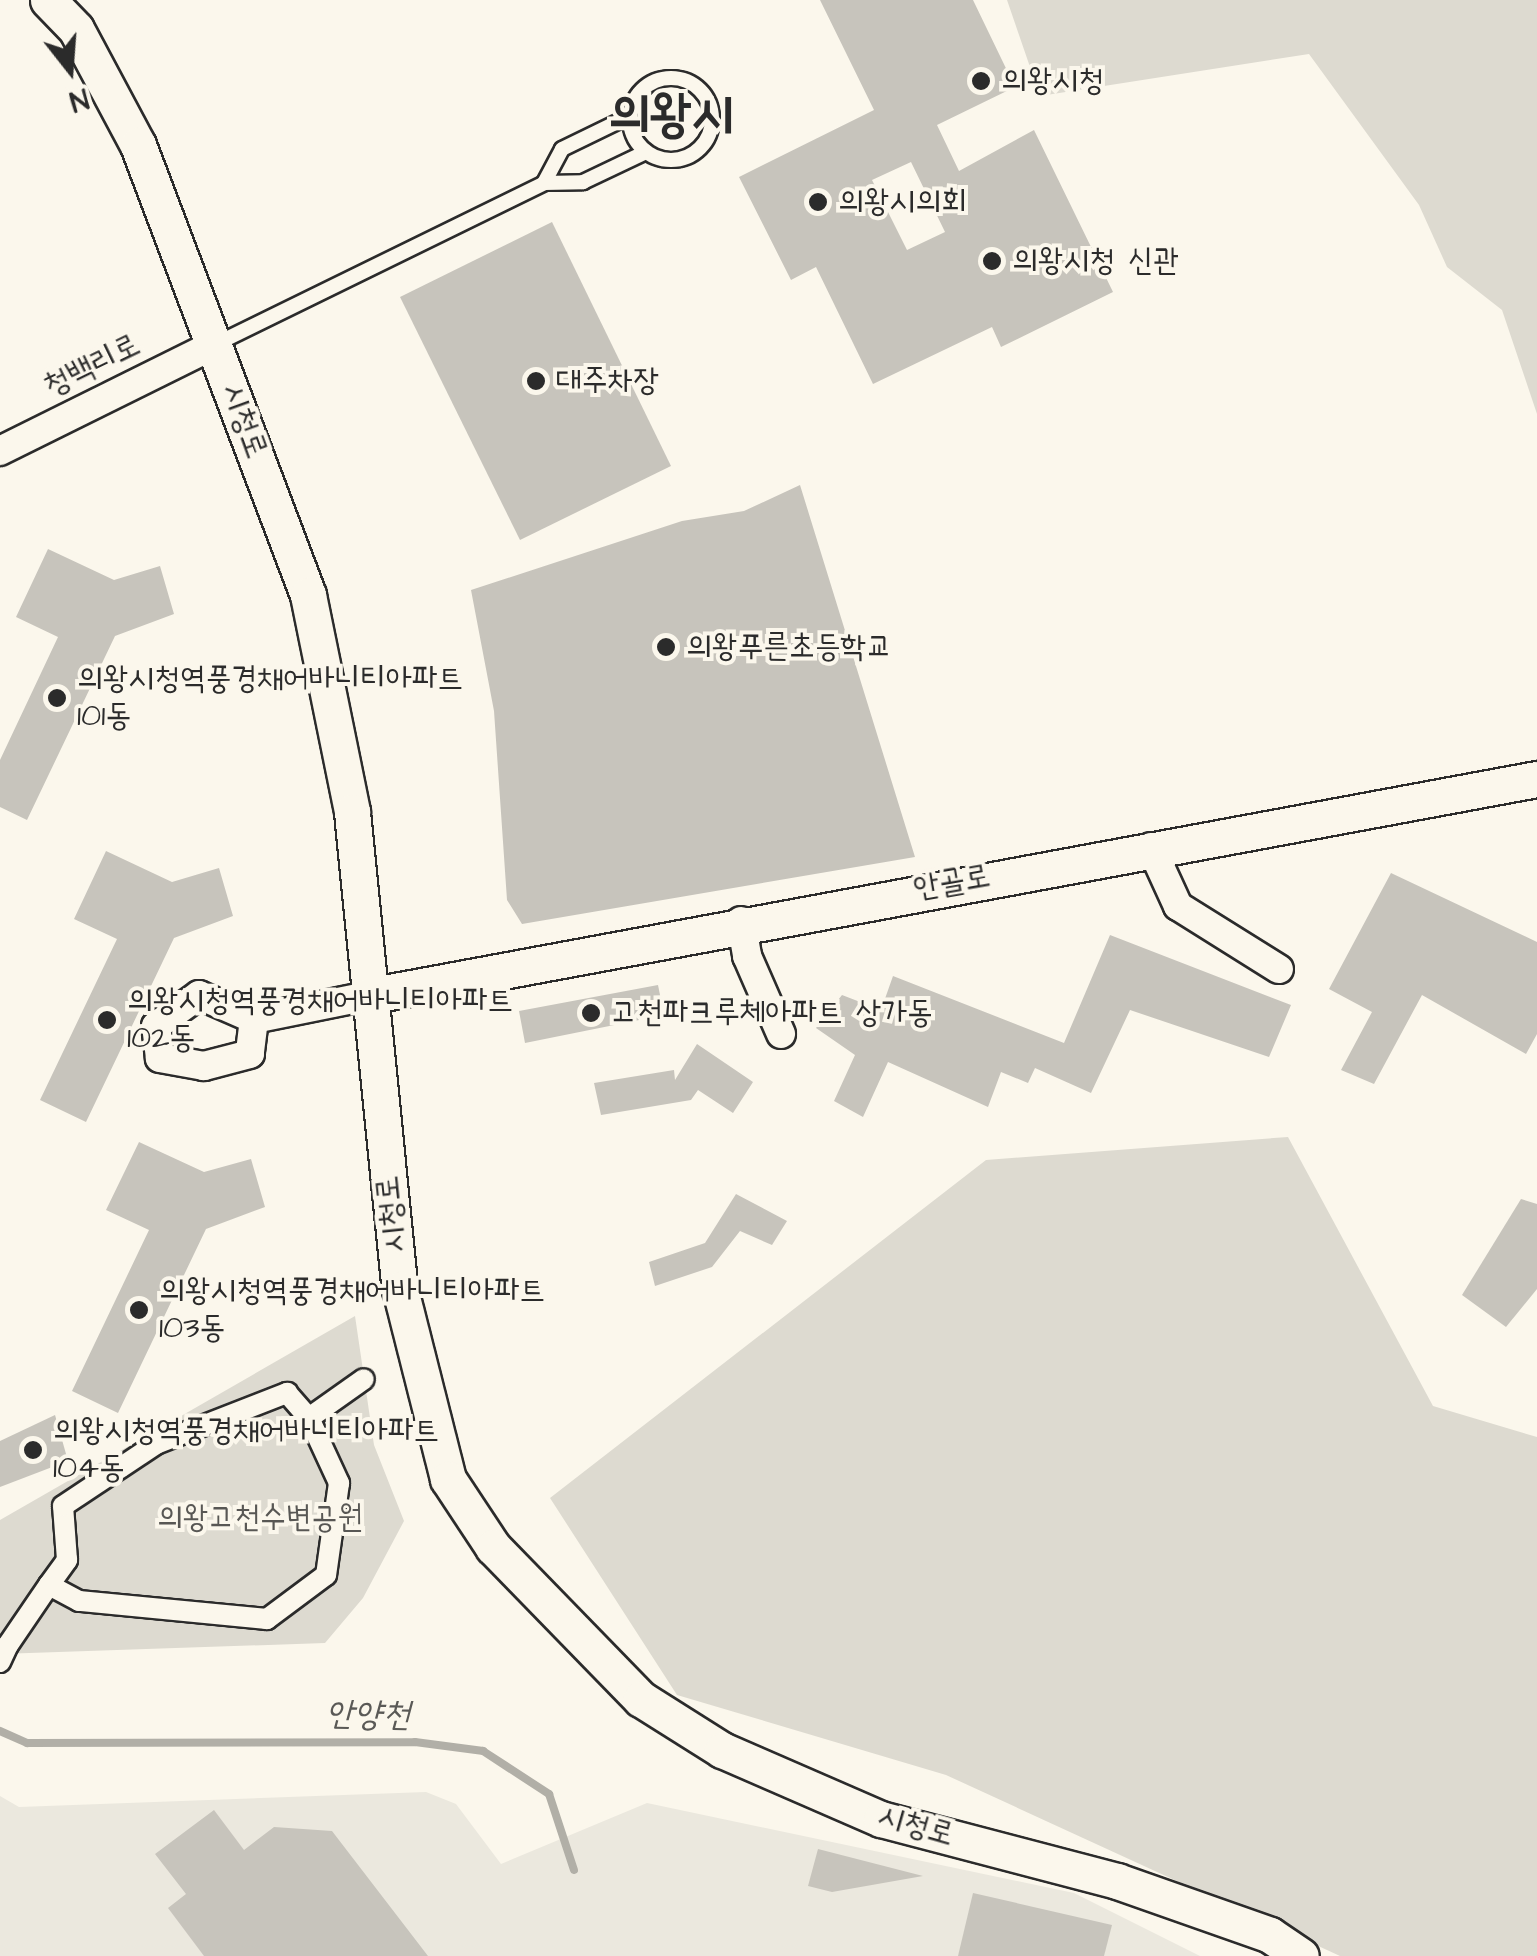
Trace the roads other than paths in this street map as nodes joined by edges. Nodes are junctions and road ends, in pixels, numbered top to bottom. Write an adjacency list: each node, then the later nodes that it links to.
1 (48, 0): 5 (street, 시청로)
2 (630, 116): 3 (lane); 3 (lane); 4 (lane)
3 (646, 152): 4 (lane)
4 (544, 183): 5 (lane)
5 (216, 344): 6 (street, 청백리로); 11 (street, 시청로)
6 (0, 450)
7 (1537, 779): 8 (street, 안골로)
8 (1151, 848): 9 (street, 안골로); 10 (street)
9 (741, 920): 11 (street, 안골로); 13 (street)
10 (1279, 969)
11 (368, 996): 12 (street); 18 (street, 시청로)
12 (254, 1019)
13 (781, 1034)
14 (364, 1380): 15 (street)
15 (309, 1418): 16 (street); 16 (street)
16 (50, 1584): 17 (street)
17 (4, 1653)
18 (1301, 1956)

